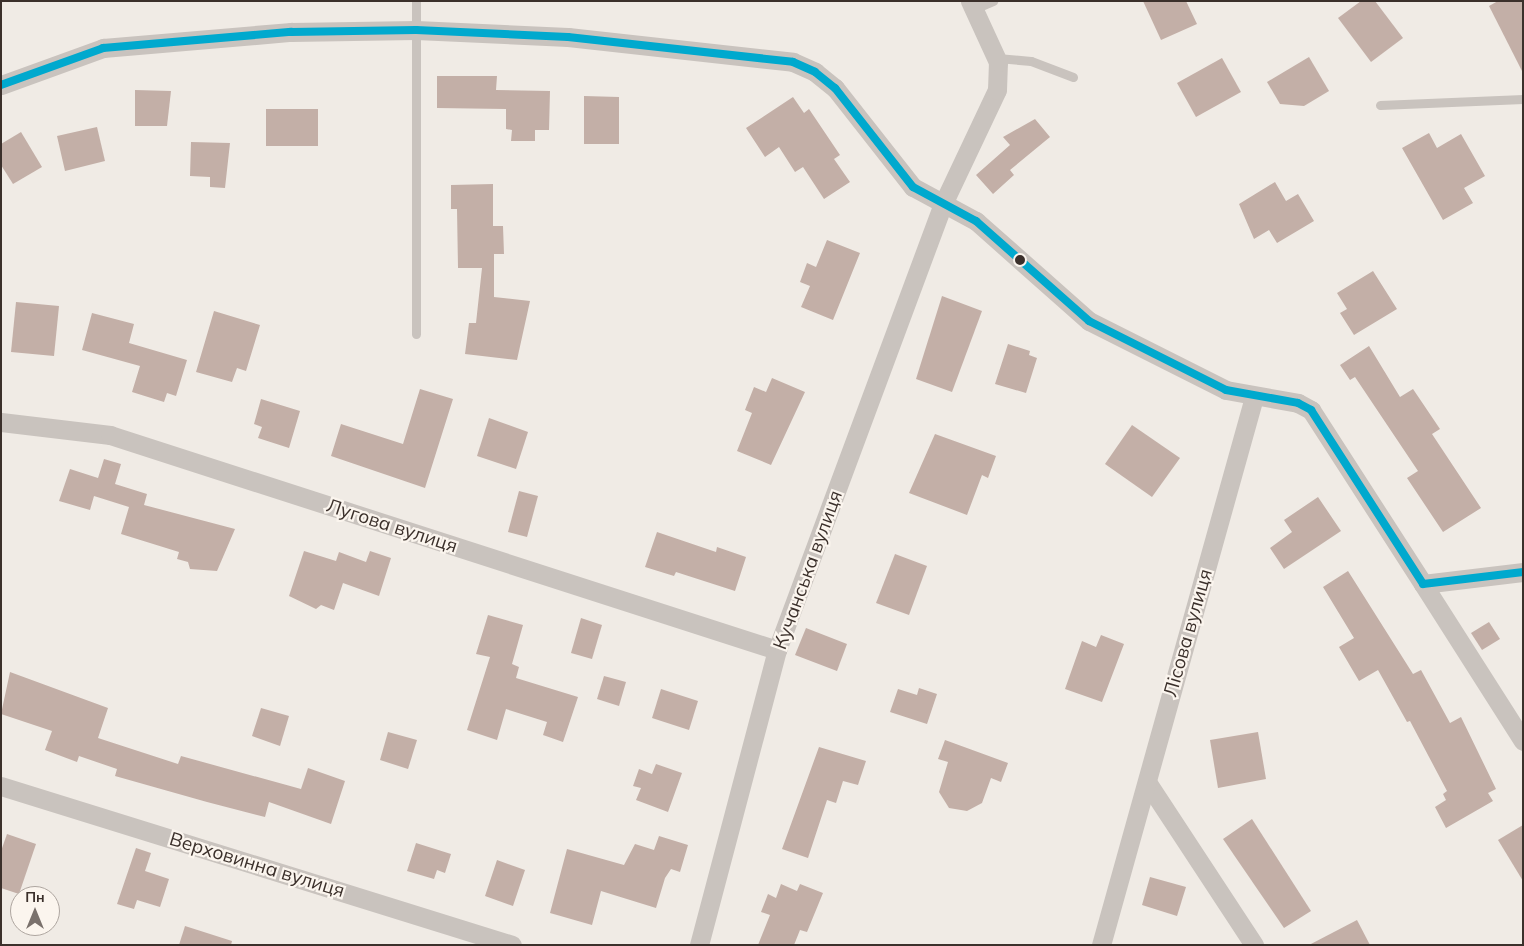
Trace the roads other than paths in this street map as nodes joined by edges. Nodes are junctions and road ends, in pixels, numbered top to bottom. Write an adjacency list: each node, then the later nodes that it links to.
1 (416, 1): 4 (lane)
2 (993, 1): 3 (lane)
3 (972, 5): 5 (street)
4 (416, 30): 7 (street); 10 (street); 11 (lane)
5 (997, 58): 6 (lane); 10 (street, Кучанська вулиця)
6 (1073, 77)
7 (1, 85)
8 (1523, 99): 9 (lane)
9 (1380, 105)
10 (943, 204): 12 (street); 16 (street, Кучанська вулиця)
11 (416, 334)
12 (1254, 396): 15 (street); 18 (street, Лісова вулиця)
13 (1, 422): 16 (street, Лугова вулиця)
14 (1523, 572): 15 (street)
15 (1423, 584): 17 (street)
16 (778, 650): 21 (street, Кучанська вулиця)
17 (1523, 741)
18 (1147, 782): 22 (street, Лісова вулиця); 23 (street)
19 (1, 786): 20 (street, Верховинна вулиця)
20 (512, 945)
21 (699, 945)
22 (1101, 945)
23 (1254, 945)

